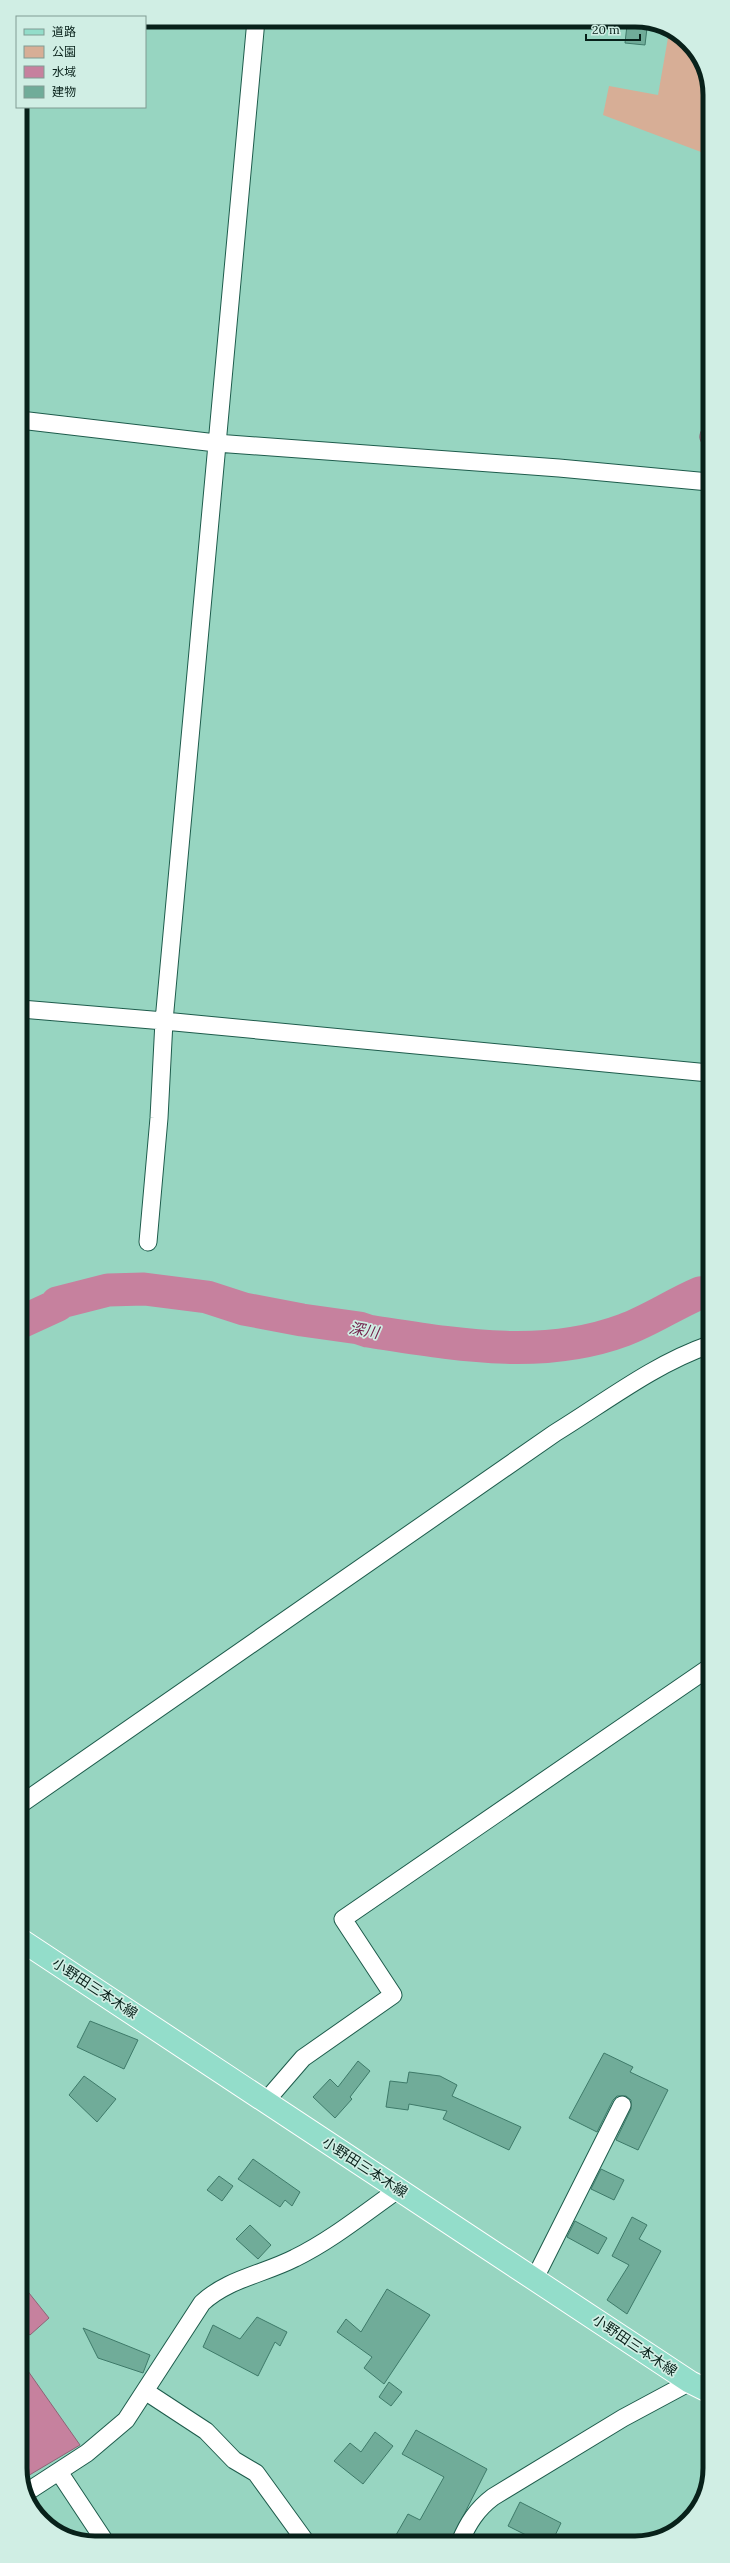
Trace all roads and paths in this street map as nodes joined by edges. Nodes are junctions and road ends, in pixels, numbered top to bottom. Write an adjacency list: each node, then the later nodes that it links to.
1 (255, 27): 3 (street)
2 (27, 421): 3 (street)
3 (216, 443): 4 (street); 6 (street)
4 (703, 481)
5 (27, 1009): 6 (street)
6 (164, 1020): 7 (street); 8 (street)
7 (703, 1072)
8 (148, 1242)
9 (703, 1347): 11 (street)
10 (703, 1672): 13 (street)
11 (27, 1800)
12 (27, 1944): 13 (main road, 小野田三本木線)
13 (265, 2102): 15 (main road, 小野田三本木線)
14 (622, 2105): 16 (street)
15 (399, 2189): 16 (main road, 小野田三本木線); 19 (street)
16 (535, 2278): 17 (main road, 小野田三本木線)
17 (690, 2382): 18 (main road, 小野田三本木線); 24 (street)
18 (703, 2388)
19 (145, 2391): 20 (street); 23 (street)
20 (59, 2472): 21 (street); 22 (street)
21 (30, 2489)
22 (101, 2536)
23 (302, 2536)
24 (463, 2536)

